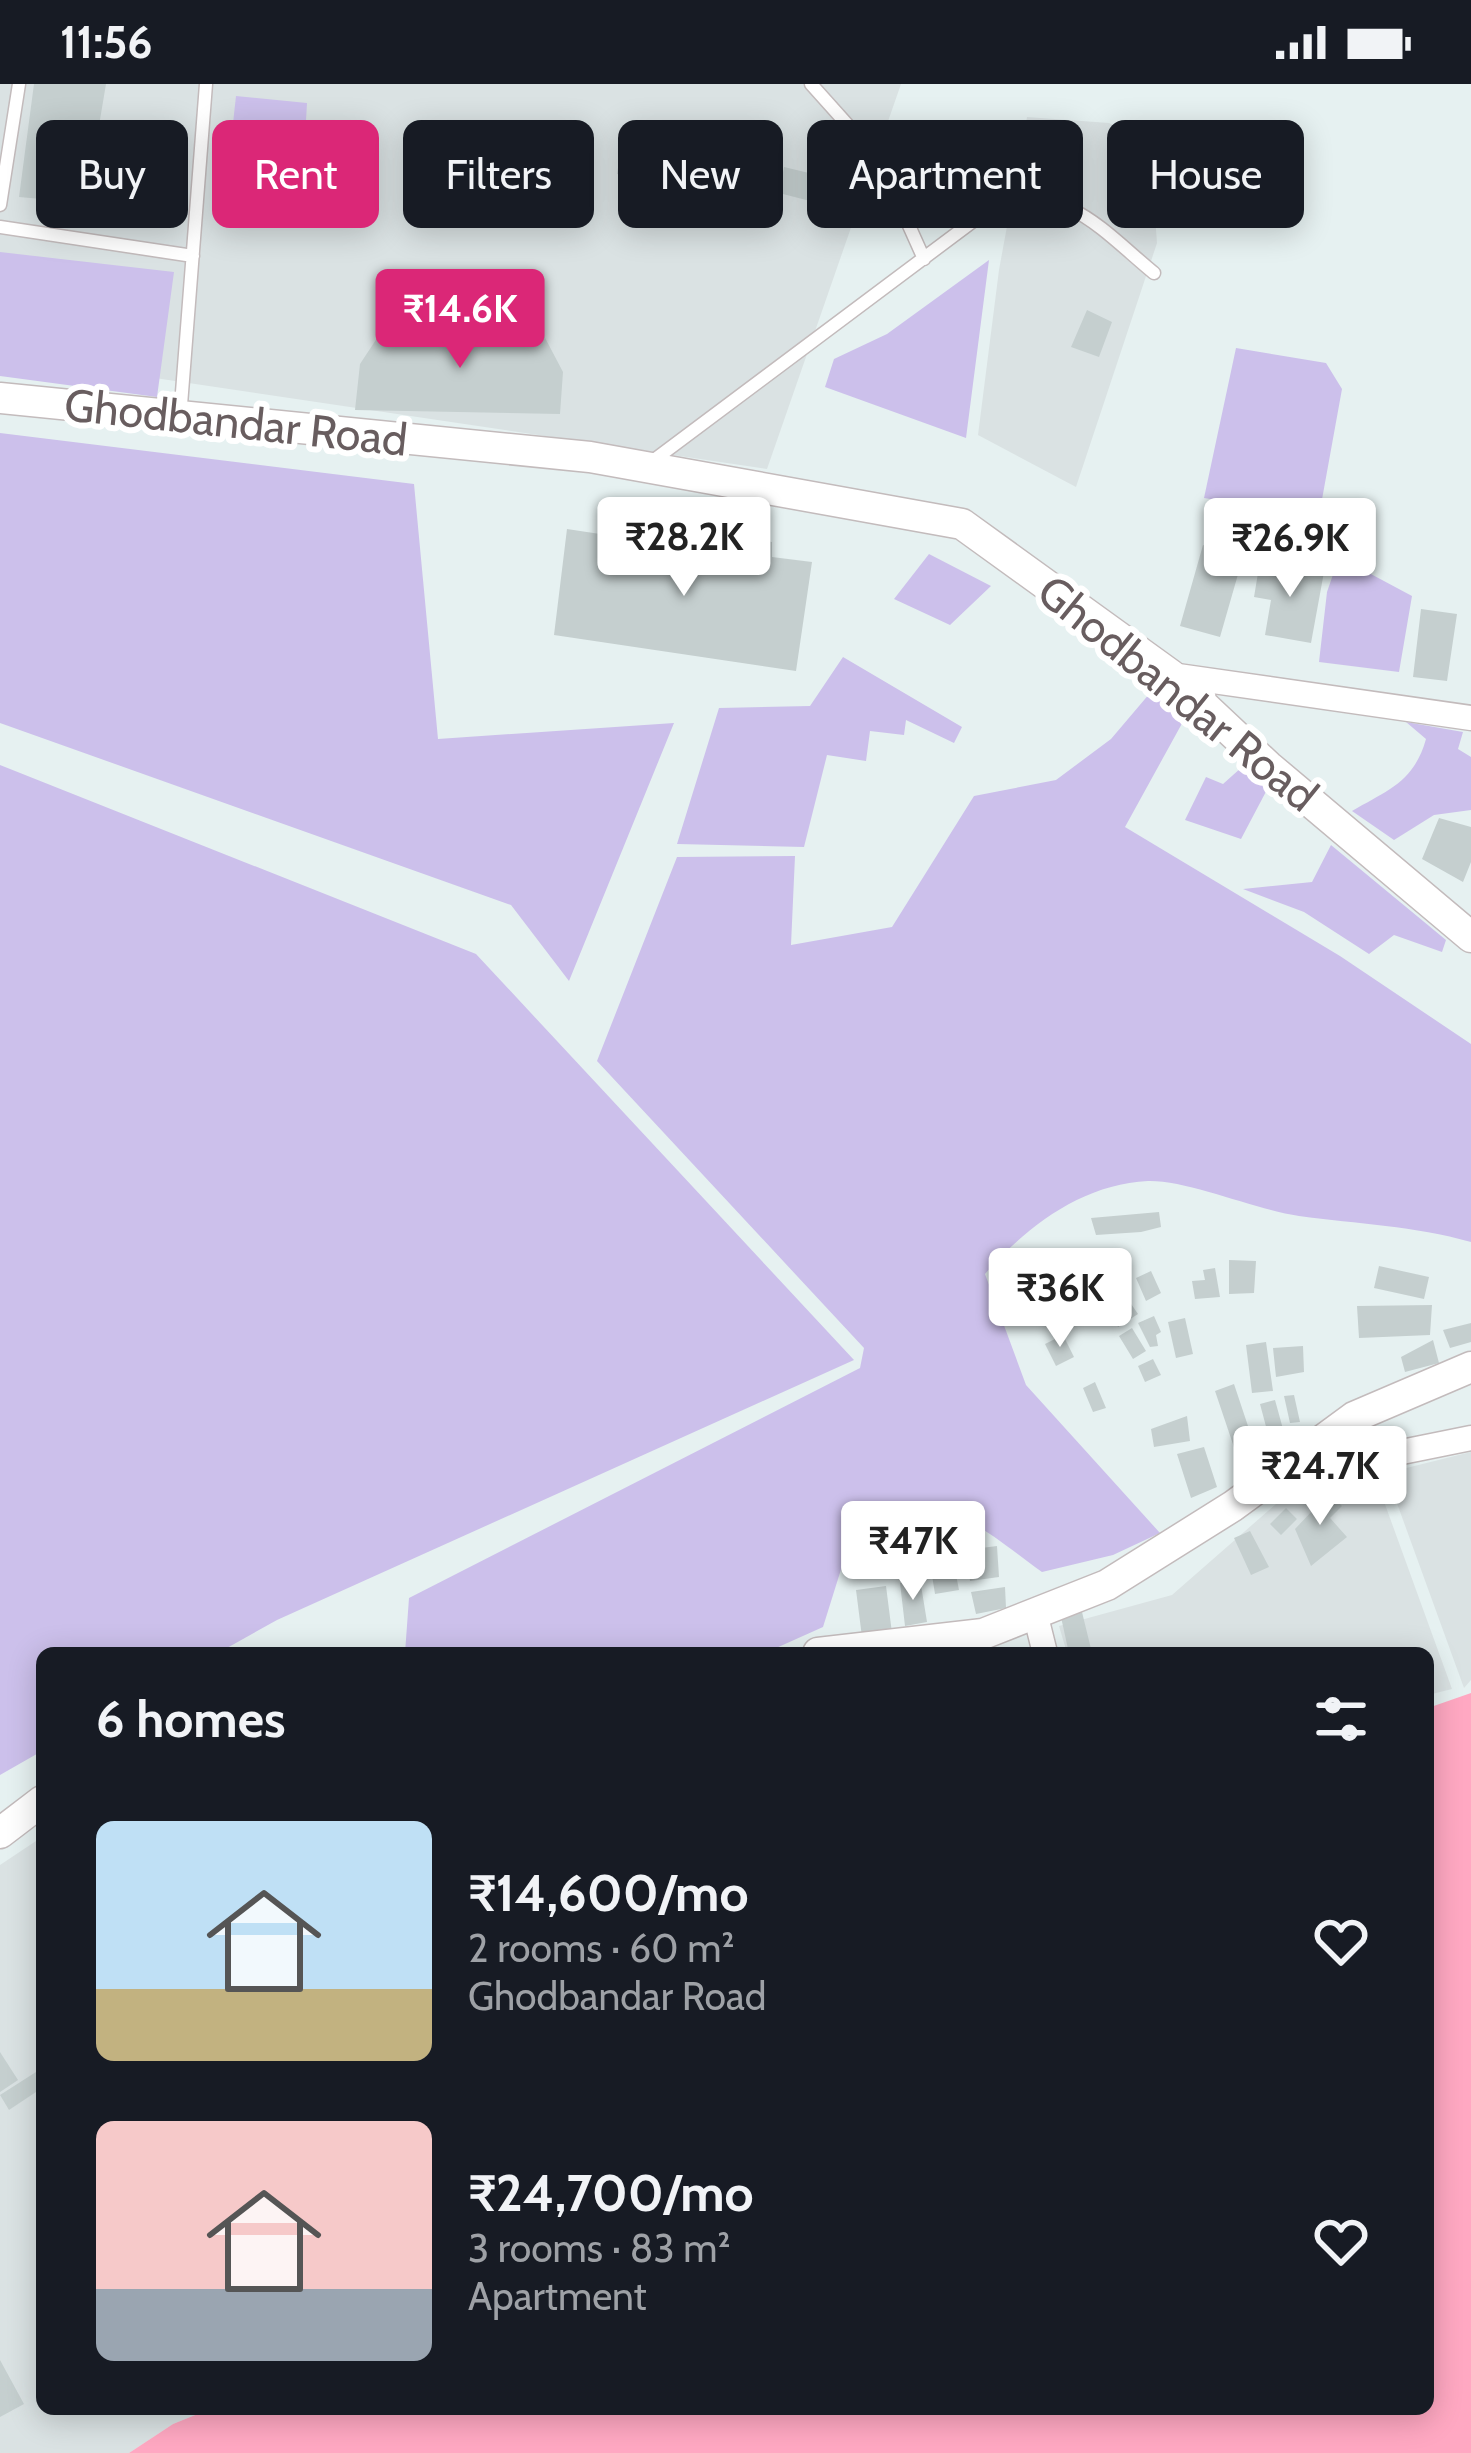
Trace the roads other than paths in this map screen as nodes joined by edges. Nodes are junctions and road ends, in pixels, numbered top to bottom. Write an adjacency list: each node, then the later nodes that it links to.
1 (19, 84): 4 (lane)
2 (206, 84): 6 (lane)
3 (811, 84): 7 (lane)
4 (0, 205)
5 (0, 226): 6 (lane)
6 (193, 256): 10 (lane)
7 (923, 259): 8 (lane); 11 (lane)
8 (1154, 273)
9 (0, 398): 10 (street, Ghodbandar Road)
10 (180, 418): 11 (street, Ghodbandar Road)
11 (645, 467): 12 (street, Ghodbandar Road)
12 (1171, 675): 13 (street); 14 (street, Ghodbandar Road)
13 (1471, 718)
14 (1471, 937)
15 (1471, 1366): 17 (street)
16 (1471, 1438): 17 (street)
17 (1313, 1448): 18 (street)
18 (1035, 1613): 19 (street); 20 (street)
19 (870, 1647)
20 (1044, 1647)
21 (36, 1806): 22 (street)
22 (0, 1833)

